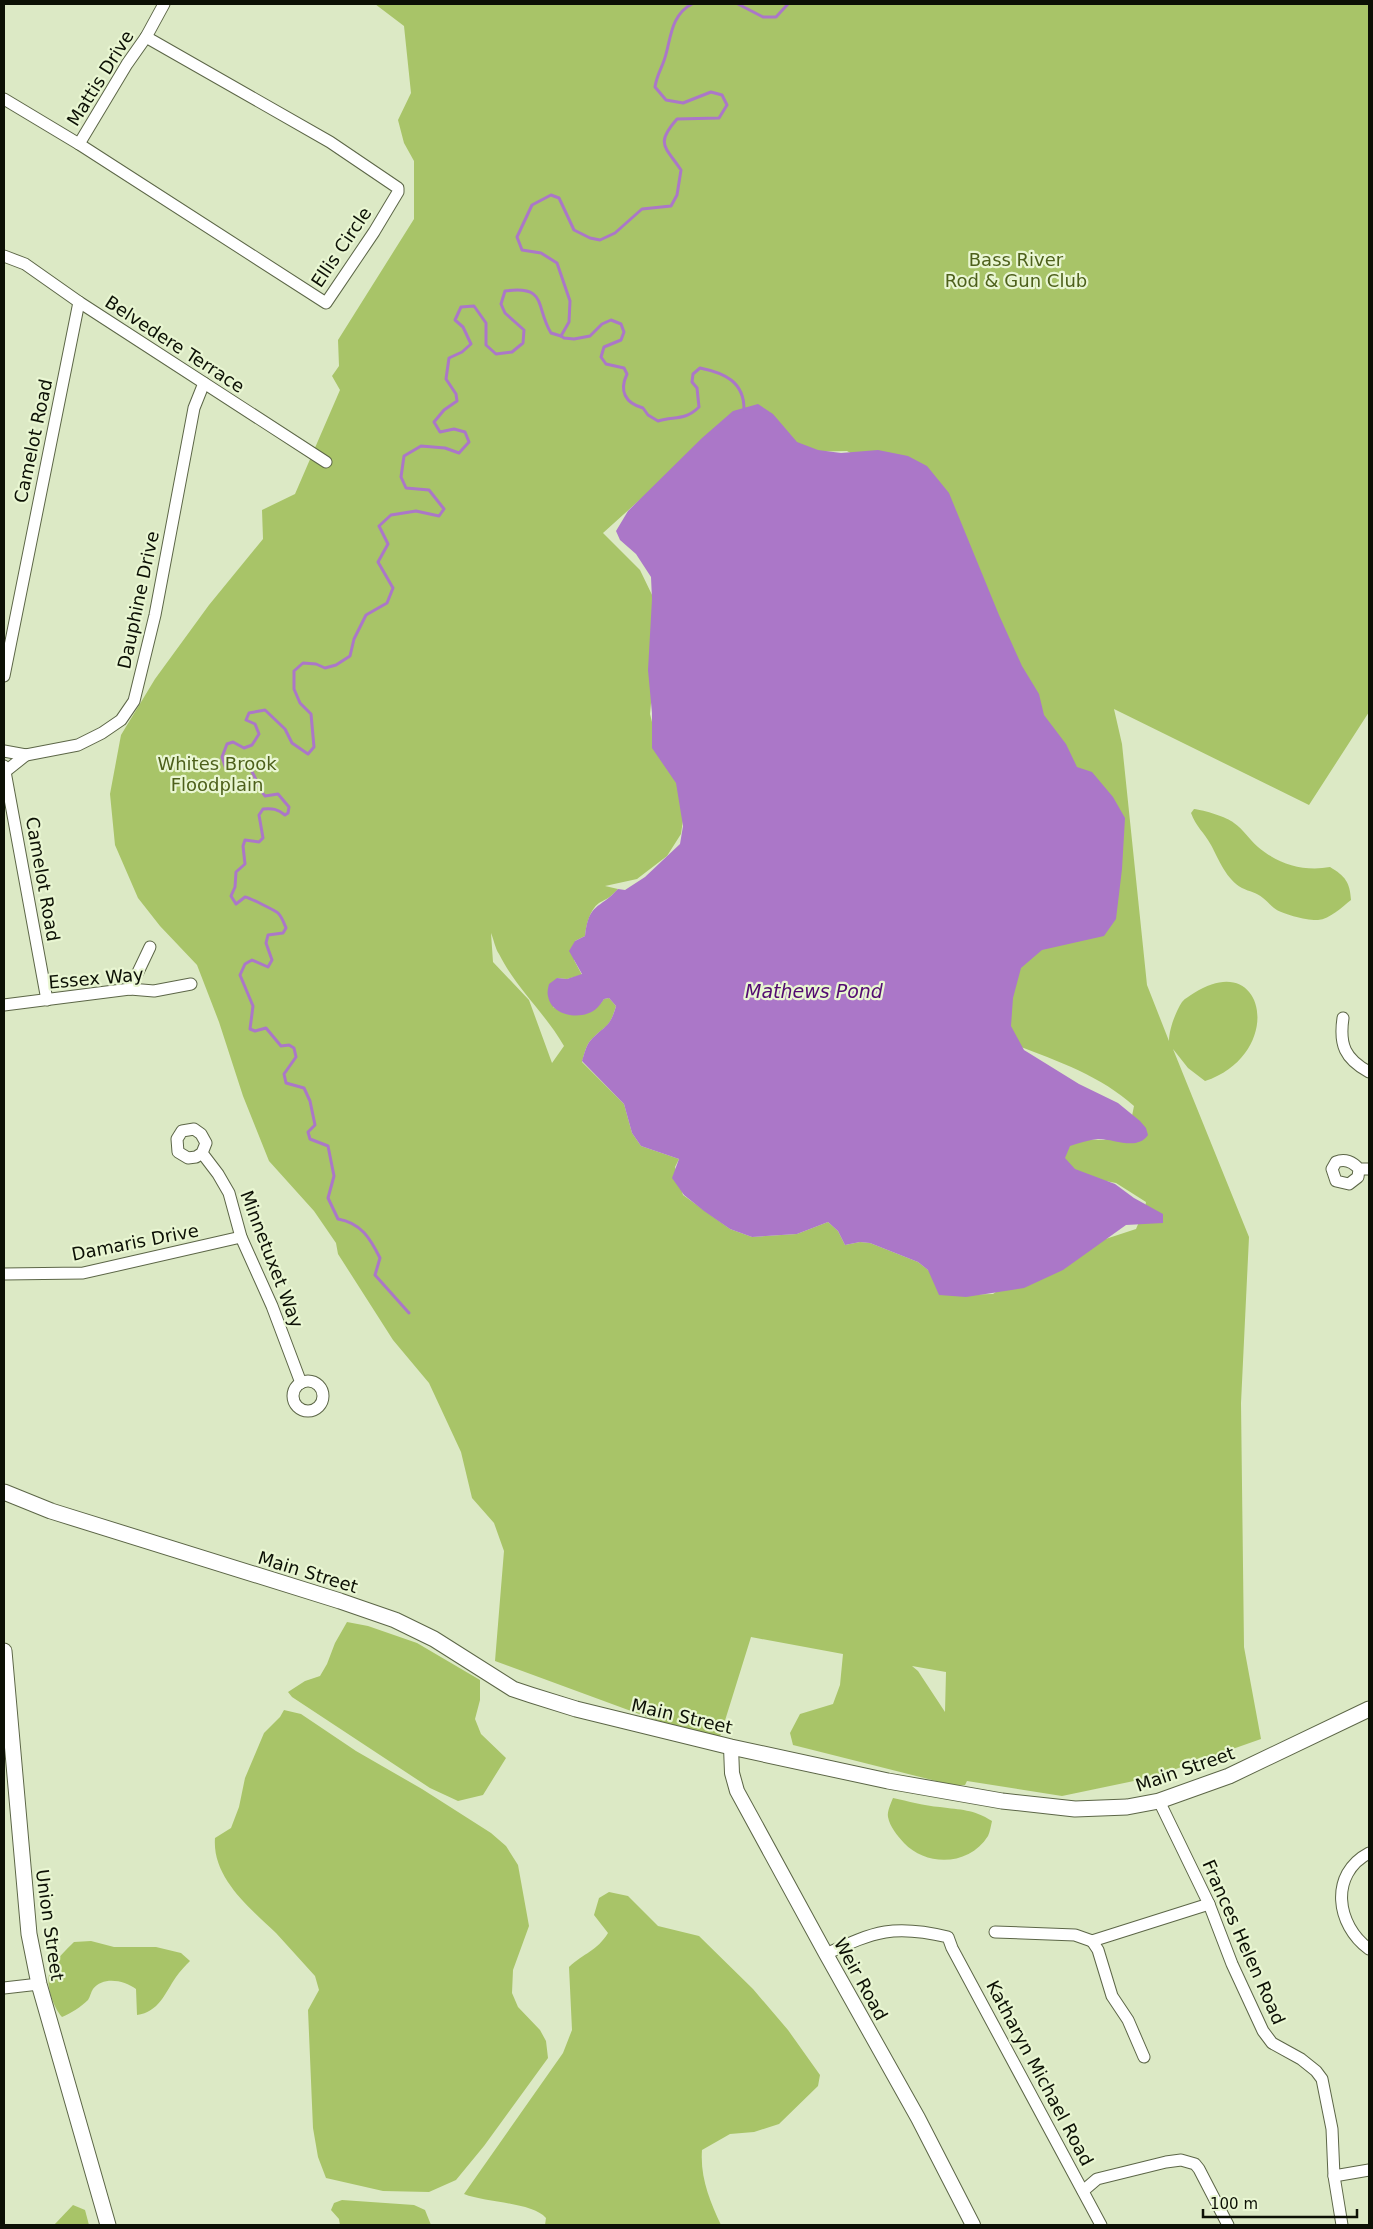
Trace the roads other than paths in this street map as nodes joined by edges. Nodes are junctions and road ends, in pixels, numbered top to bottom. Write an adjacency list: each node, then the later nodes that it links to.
1 (164, 4): 2 (street, Mattis Drive)
2 (146, 37): 4 (street, Mattis Drive); 4 (street, Ellis Circle)
3 (4, 99): 4 (street, Ellis Circle)
4 (79, 144)
5 (4, 256): 6 (street, Belvedere Terrace)
6 (79, 302): 7 (street, Belvedere Terrace); 9 (street, Camelot Road)
7 (204, 383): 8 (street, Belvedere Terrace); 11 (street, Dauphine Drive)
8 (326, 462)
9 (4, 676)
10 (4, 751): 11 (street, Dauphine Drive)
11 (26, 755): 12 (street, Dauphine Drive)
12 (5, 768): 16 (street, Camelot Road)
13 (150, 947): 15 (street)
14 (192, 984): 15 (street, Essex Way)
15 (130, 989): 16 (street, Essex Way)
16 (47, 1000): 17 (street, Essex Way)
17 (4, 1005)
18 (1343, 1018): 19 (street)
19 (1369, 1072)
20 (202, 1153): 21 (street, Minnetuxet Way)
21 (241, 1237): 22 (street, Damaris Drive); 23 (street, Minnetuxet Way)
22 (4, 1274)
23 (301, 1383)
24 (4, 1492): 27 (main road, Main Street)
25 (4, 1651): 28 (main road, Union Street)
26 (1369, 1709): 29 (main road, Main Street)
27 (731, 1747): 29 (main road, Main Street); 35 (street, Weir Road)
28 (9, 1778): 36 (main road, Union Street)
29 (1159, 1801): 31 (street, Frances Helen Road)
30 (1369, 1853): 34 (street)
31 (1209, 1904): 33 (street); 40 (street, Frances Helen Road)
32 (995, 1932): 33 (street)
33 (1092, 1941): 38 (street)
34 (1369, 1949)
35 (826, 1954): 41 (street, Katharyn Michael Road); 43 (street, Weir Road)
36 (39, 1984): 37 (street); 42 (main road, Union Street)
37 (4, 1988)
38 (1144, 2057)
39 (1369, 2170): 40 (street)
40 (1334, 2176): 46 (street, Frances Helen Road)
41 (1083, 2191): 44 (street, Katharyn Michael Road); 45 (street)
42 (108, 2225)
43 (973, 2225)
44 (1101, 2225)
45 (1228, 2225)
46 (1342, 2225)

